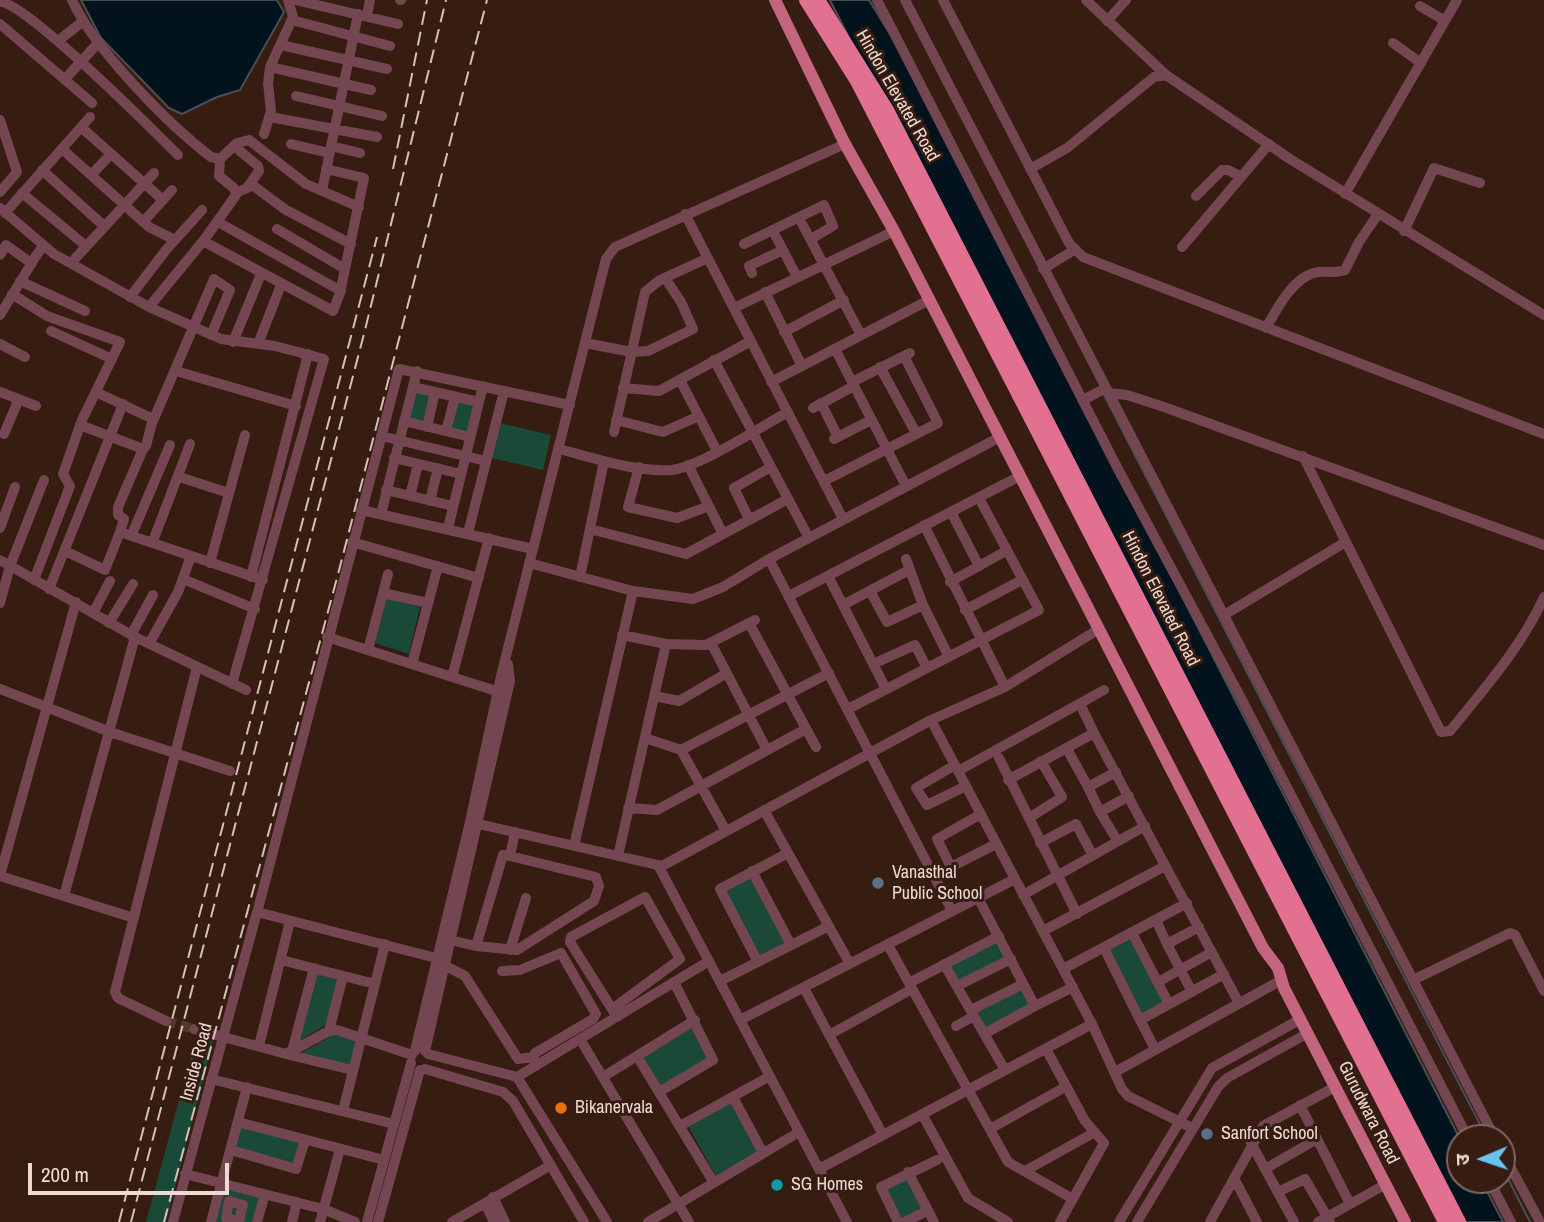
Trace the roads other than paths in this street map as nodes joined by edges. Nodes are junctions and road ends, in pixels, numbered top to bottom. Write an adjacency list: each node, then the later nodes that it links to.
1 (72, 0): 21 (street)
2 (295, 0): 15 (street); 18 (street)
3 (351, 0): 17 (street)
4 (370, 0): 17 (street)
5 (775, 0): 51 (main road, Gurudwara Road)
6 (806, 0): 511 (highway, Hindon Elevated Road)
7 (818, 0): 512 (highway, Hindon Elevated Road)
8 (877, 0): 160 (street)
9 (905, 0): 109 (street)
10 (943, 0): 63 (street)
11 (1126, 0): 19 (street)
12 (1457, 0): 20 (street)
13 (0, 2): 25 (street)
14 (1092, 2): 19 (street)
15 (326, 4): 17 (street)
16 (1420, 6): 20 (street)
17 (358, 14): 23 (street); 24 (street)
18 (292, 20): 24 (street); 28 (street)
19 (1107, 21): 35 (street)
20 (1445, 21): 32 (street)
21 (82, 22): 25 (street); 26 (street)
22 (0, 24): 36 (street)
23 (398, 24)
24 (353, 38): 29 (street); 30 (street)
25 (58, 41): 31 (street)
26 (99, 42): 31 (street); 61 (street)
27 (1393, 43): 32 (street)
28 (281, 45): 30 (street); 33 (street)
29 (390, 47)
30 (349, 60): 34 (street); 37 (street)
31 (81, 62): 36 (street); 59 (street)
32 (1420, 63): 76 (street)
33 (270, 67): 37 (street); 44 (street)
34 (387, 69)
35 (1167, 75): 52 (street); 63 (street)
36 (65, 79): 40 (street)
37 (344, 81): 38 (street); 41 (street)
38 (372, 89)
39 (296, 96): 41 (street)
40 (92, 103)
41 (339, 105): 42 (street); 47 (street)
42 (382, 116)
43 (90, 117): 46 (street)
44 (270, 117): 47 (street); 48 (street)
45 (0, 120): 56 (street)
46 (82, 128): 54 (street); 58 (street)
47 (334, 128): 49 (street); 55 (street)
48 (264, 134)
49 (377, 137)
50 (290, 144): 55 (street)
51 (845, 144): 83 (street); 91 (main road, Gurudwara Road)
52 (1269, 144): 67 (street); 76 (street)
53 (234, 146): 61 (street); 70 (street); 72 (street)
54 (62, 149): 64 (street); 66 (street)
55 (330, 150): 57 (street); 62 (street)
56 (11, 153): 60 (street); 73 (street)
57 (360, 153)
58 (111, 154): 66 (street); 68 (street)
59 (178, 155)
60 (0, 159)
61 (220, 159): 75 (street)
62 (326, 169): 72 (street); 80 (street)
63 (1030, 169): 103 (street)
64 (42, 170): 74 (street); 88 (street)
65 (153, 173): 68 (street)
66 (92, 176): 79 (street)
67 (1241, 177): 77 (street); 101 (street)
68 (144, 183): 78 (street); 79 (street)
69 (1480, 183): 92 (street)
70 (251, 184): 75 (street); 96 (street)
71 (172, 190): 78 (street)
72 (322, 191): 80 (street)
73 (0, 192)
74 (23, 193): 81 (street); 99 (street)
75 (236, 193): 87 (street)
76 (1345, 194): 84 (street)
77 (1196, 195)
78 (163, 200): 86 (street)
79 (124, 205): 86 (street); 88 (street)
80 (359, 207): 96 (street)
81 (3, 210): 98 (street)
82 (202, 210): 94 (street)
83 (685, 214): 104 (street); 135 (street)
84 (1378, 214): 92 (street); 128 (street)
85 (799, 218): 90 (street); 93 (street); 93 (street)
86 (143, 222): 94 (street)
87 (218, 222): 95 (street); 116 (street)
88 (104, 226): 99 (street)
89 (277, 229): 108 (street)
90 (773, 231): 97 (street); 102 (street)
91 (894, 231): 107 (street); 121 (main road, Gurudwara Road)
92 (1405, 231): 126 (street)
93 (811, 239): 107 (street)
94 (175, 240): 119 (street)
95 (204, 241): 111 (street); 122 (street)
96 (351, 244): 108 (street)
97 (744, 244)
98 (43, 246): 105 (street); 106 (street)
99 (86, 246): 106 (street)
100 (2, 247): 105 (street)
101 (1182, 247)
102 (783, 250): 110 (street); 112 (street)
103 (1074, 250): 109 (street); 128 (street)
104 (708, 258): 113 (street); 123 (street)
105 (33, 261): 114 (street)
106 (71, 263): 119 (street)
107 (825, 264): 112 (street); 120 (street)
108 (345, 269): 116 (street)
109 (1043, 269): 155 (street)
110 (752, 273)
111 (261, 274): 115 (street); 134 (street)
112 (797, 277): 117 (street)
113 (665, 278): 139 (street); 139 (street)
114 (20, 282): 118 (street); 124 (street)
115 (281, 285): 116 (street); 137 (street)
116 (341, 292)
117 (765, 292): 123 (street); 130 (street)
118 (12, 294): 125 (street); 142 (street)
119 (130, 297): 122 (street)
120 (844, 300): 130 (street); 132 (street)
121 (929, 300): 132 (street); 182 (main road, Gurudwara Road)
122 (149, 307): 127 (street)
123 (734, 308): 133 (street)
124 (85, 311)
125 (0, 314)
126 (1544, 315)
127 (194, 326): 131 (street); 131 (street); 146 (street)
128 (1266, 328): 177 (street)
129 (51, 331): 142 (street)
130 (784, 332): 144 (street)
131 (211, 335): 134 (street)
132 (861, 335): 138 (street)
133 (751, 341): 143 (street); 149 (street)
134 (233, 342): 137 (street)
135 (585, 343): 139 (street); 164 (street)
136 (0, 344): 141 (street)
137 (258, 344): 140 (street)
138 (835, 349): 144 (street); 150 (street)
139 (632, 352): 153 (street)
140 (308, 354): 166 (street); 251 (street)
141 (25, 357)
142 (112, 359): 157 (street)
143 (714, 360): 148 (street); 175 (street)
144 (802, 366): 149 (street)
145 (880, 368): 150 (street); 176 (street); 176 (street)
146 (176, 370): 166 (street); 170 (street)
147 (417, 371): 151 (street); 152 (street); 181 (street, Inside Road)
148 (680, 380): 153 (street); 168 (street)
149 (771, 382): 167 (street)
150 (853, 384): 169 (street); 169 (street)
151 (484, 386): 154 (street); 162 (street)
152 (413, 387): 158 (street); 171 (street)
153 (623, 388): 168 (street)
154 (504, 391): 164 (street); 194 (street)
155 (1106, 391): 160 (street); 192 (street); 271 (street)
156 (0, 392): 161 (street)
157 (96, 392): 163 (street); 172 (street)
158 (435, 392): 159 (street); 173 (street)
159 (455, 397): 162 (street); 174 (street)
160 (1088, 398): 304 (street)
161 (19, 401): 165 (street); 178 (street)
162 (479, 402): 183 (street)
163 (124, 404): 170 (street); 180 (street)
164 (570, 405): 188 (street)
165 (36, 406)
166 (296, 406): 246 (street)
167 (788, 412): 175 (street); 205 (street)
168 (699, 416): 190 (street)
169 (871, 420): 189 (street)
170 (153, 421): 187 (street)
171 (404, 421): 173 (street); 184 (street)
172 (80, 425): 180 (street); 250 (street)
173 (427, 427): 174 (street)
174 (446, 431): 183 (street)
175 (752, 432): 190 (street); 199 (street)
176 (916, 433): 189 (street)
177 (1544, 433)
178 (4, 434)
179 (245, 435): 209 (street)
180 (110, 436): 187 (street); 235 (street)
181 (381, 436): 184 (street); 216 (street, Inside Road)
182 (1000, 437): 202 (main road, Gurudwara Road); 206 (street)
183 (470, 438): 191 (street)
184 (399, 441): 191 (street); 193 (street)
185 (170, 444): 225 (street)
186 (190, 444): 203 (street)
187 (143, 449): 225 (street)
188 (559, 449): 195 (street); 234 (street)
189 (887, 449): 205 (street); 206 (street)
190 (717, 451): 197 (street)
191 (466, 456): 194 (street); 201 (street)
192 (1303, 456): 232 (street); 233 (street)
193 (394, 458): 196 (street); 208 (street)
194 (486, 461): 226 (street)
195 (604, 461): 198 (street); 224 (street)
196 (418, 464): 200 (street); 210 (street)
197 (688, 465): 198 (street); 215 (street)
198 (639, 467): 215 (street)
199 (771, 467): 212 (street); 219 (street)
200 (438, 468): 201 (street); 213 (street)
201 (461, 474): 214 (street)
202 (1020, 476): 211 (street); 273 (main road, Gurudwara Road)
203 (179, 477): 209 (street); 230 (street)
204 (44, 481): 239 (street)
205 (824, 481): 220 (street)
206 (906, 486): 220 (street)
207 (15, 487): 222 (street)
208 (386, 490): 210 (street); 218 (street)
209 (229, 493): 240 (street)
210 (410, 496): 213 (street)
211 (979, 498): 217 (street); 236 (street)
212 (788, 499): 219 (street); 229 (street)
213 (430, 501): 214 (street)
214 (453, 506): 223 (street)
215 (709, 506): 227 (street)
216 (361, 510): 218 (street); 231 (street, Inside Road)
217 (951, 512): 221 (street); 243 (street)
218 (381, 514): 223 (street)
219 (749, 519): 227 (street)
220 (843, 519): 229 (street)
221 (925, 525): 245 (street); 254 (street)
222 (0, 528)
223 (448, 528): 226 (street)
224 (590, 529): 227 (street); 247 (street)
225 (126, 533): 230 (street); 235 (street)
226 (468, 533): 228 (street)
227 (723, 534)
228 (489, 538): 234 (street); 248 (street)
229 (809, 538): 238 (street)
230 (153, 541): 237 (street)
231 (352, 542): 242 (street); 276 (street, Inside Road)
232 (1344, 543): 262 (street); 271 (street)
233 (1544, 544)
234 (533, 549): 241 (street)
235 (65, 551): 256 (street)
236 (1006, 551): 243 (street); 252 (street)
237 (191, 556): 240 (street); 249 (street)
238 (769, 559): 257 (street); 261 (street)
239 (5, 563): 250 (street); 263 (street)
240 (210, 563): 246 (street)
241 (529, 563): 247 (street); 283 (street)
242 (438, 566): 248 (street); 265 (street)
243 (979, 566): 254 (street)
244 (388, 574): 259 (street)
245 (828, 576): 261 (street); 266 (street)
246 (251, 577): 251 (street)
247 (580, 577): 257 (street)
248 (479, 578): 290 (street)
249 (183, 579): 268 (street); 279 (street)
250 (34, 580): 256 (street)
251 (263, 580): 268 (street)
252 (1023, 580): 269 (street); 277 (street)
253 (110, 581): 270 (street)
254 (950, 582): 269 (street)
255 (133, 584): 272 (street)
256 (49, 589): 264 (street)
257 (633, 591): 274 (street)
258 (870, 591): 266 (street); 267 (street); 267 (street)
259 (383, 593): 265 (street); 281 (street)
260 (153, 595): 275 (street)
261 (789, 596): 289 (street)
262 (1544, 597)
263 (0, 601)
264 (76, 602): 270 (street); 301 (street)
265 (428, 603): 284 (street)
266 (843, 605): 285 (street)
267 (923, 605): 282 (street)
268 (255, 609): 291 (street)
269 (965, 610): 277 (street)
270 (93, 613): 272 (street)
271 (1224, 615): 304 (street)
272 (109, 623): 275 (street)
273 (1099, 629): 292 (street); 393 (main road, Gurudwara Road)
274 (622, 635): 280 (street); 338 (street)
275 (133, 636): 279 (street); 307 (street)
276 (327, 637): 281 (street); 354 (street, Inside Road)
277 (981, 640): 282 (street); 292 (street)
278 (711, 643): 280 (street); 288 (street); 298 (street)
279 (149, 644): 286 (street)
280 (666, 644): 299 (street)
281 (368, 650): 284 (street)
282 (949, 657): 287 (street)
283 (507, 662): 297 (street); 331 (street)
284 (412, 664): 290 (street)
285 (873, 664): 287 (street); 294 (street)
286 (197, 667): 291 (street); 314 (street)
287 (928, 668): 294 (street)
288 (727, 673): 299 (street); 303 (street)
289 (829, 673): 298 (street); 302 (street)
290 (452, 677): 297 (street)
291 (232, 684): 296 (street)
292 (1005, 687): 305 (street)
293 (0, 689): 301 (street)
294 (886, 689): 302 (street)
295 (1104, 690): 300 (street)
296 (246, 691)
297 (499, 692): 331 (street)
298 (785, 694): 303 (street); 306 (street)
299 (654, 696): 309 (street)
300 (1080, 704): 308 (street); 318 (street)
301 (45, 706): 307 (street); 346 (street)
302 (848, 709): 315 (street)
303 (748, 713): 312 (street); 313 (street)
304 (1265, 718): 387 (street); 446 (street)
305 (931, 720): 315 (street); 318 (street)
306 (806, 729): 310 (street); 313 (street)
307 (110, 732): 314 (street); 350 (street)
308 (1094, 733): 311 (street); 320 (street)
309 (645, 738): 312 (street); 326 (street)
310 (816, 747)
311 (1067, 749): 317 (street); 323 (street)
312 (681, 750): 324 (street)
313 (767, 750): 324 (street)
314 (177, 752): 319 (street); 357 (street)
315 (868, 754): 327 (street); 355 (street)
316 (999, 758): 321 (street)
317 (1041, 761): 321 (street); 330 (street)
318 (956, 768): 322 (street); 322 (street)
319 (230, 771)
320 (1116, 772): 323 (street); 325 (street)
321 (1008, 780): 330 (street)
322 (966, 786): 329 (street)
323 (1088, 787): 328 (street)
324 (700, 788): 326 (street); 333 (street)
325 (1129, 796): 328 (street); 332 (street)
326 (628, 808): 342 (street)
327 (764, 810): 333 (street); 339 (street)
328 (1100, 812): 335 (street)
329 (981, 814): 337 (street); 337 (street)
330 (1029, 818): 336 (street)
331 (475, 823): 334 (street); 365 (street); 376 (street)
332 (1145, 826): 335 (street); 344 (street)
333 (726, 831): 343 (street)
334 (514, 832): 338 (street); 341 (street)
335 (1117, 840): 340 (street)
336 (1040, 843): 340 (street); 347 (street)
337 (996, 844): 348 (street)
338 (574, 846): 342 (street)
339 (788, 853): 345 (street); 360 (street)
340 (1092, 854): 347 (street)
341 (510, 856): 369 (street); 372 (street)
342 (618, 856): 343 (street)
343 (658, 865): 377 (street)
344 (1165, 866): 353 (street); 356 (street)
345 (752, 872): 370 (street); 378 (street)
346 (0, 876): 350 (street)
347 (1057, 876): 349 (street); 356 (street)
348 (1015, 879): 349 (street); 352 (street)
349 (1023, 895): 362 (street)
350 (64, 896): 357 (street)
351 (526, 898): 372 (street)
352 (978, 898): 355 (street); 364 (street)
353 (1187, 903): 358 (street); 361 (street)
354 (257, 910): 359 (street); 417 (street, Inside Road)
355 (952, 911): 368 (street)
356 (1077, 914): 362 (street)
357 (135, 918): 409 (street)
358 (1156, 920): 363 (street); 367 (street)
359 (290, 921): 366 (street); 375 (street)
360 (829, 926): 370 (street); 379 (street)
361 (1199, 927): 367 (street); 373 (street)
362 (1043, 931): 382 (street)
363 (1132, 933): 371 (street); 390 (street)
364 (999, 936): 374 (street); 380 (street)
365 (450, 940): 369 (street); 376 (street)
366 (385, 944): 376 (street); 391 (street)
367 (1167, 944): 383 (street)
368 (888, 945): 379 (street); 394 (street)
369 (476, 946): 372 (street)
370 (791, 946): 378 (street)
371 (1104, 948): 382 (street); 408 (street)
372 (510, 950)
373 (1212, 952): 383 (street); 385 (street)
374 (1011, 959): 392 (street); 395 (street)
375 (281, 960): 381 (street); 420 (street)
376 (440, 961): 425 (street); 426 (street)
377 (709, 961): 388 (street); 389 (street)
378 (758, 962): 388 (street)
379 (850, 964): 397 (street)
380 (944, 964): 394 (street); 395 (street)
381 (314, 968): 386 (street); 423 (street)
382 (1063, 970): 396 (street)
383 (1181, 970): 390 (street); 399 (street)
384 (502, 971): 426 (street)
385 (1224, 974): 399 (street); 400 (street)
386 (343, 976): 391 (street); 413 (street)
387 (1413, 980): 398 (street); 447 (street)
388 (720, 981): 407 (street)
389 (674, 982): 403 (street); 406 (street)
390 (1158, 982): 401 (street)
391 (375, 984): 418 (street)
392 (1023, 984): 402 (street); 404 (street)
393 (1281, 985): 400 (street); 405 (main road, Gurudwara Road)
394 (911, 986): 416 (street); 437 (street)
395 (957, 986): 404 (street)
396 (1073, 987): 402 (street); 410 (street)
397 (804, 988): 407 (street); 416 (street)
398 (1544, 991)
399 (1192, 992): 401 (street)
400 (1239, 1003): 422 (street)
401 (1169, 1004): 408 (street)
402 (1035, 1006): 415 (street)
403 (615, 1013): 403 (street); 419 (street)
404 (972, 1013): 411 (street); 415 (street)
405 (1301, 1019): 414 (main road, Gurudwara Road); 443 (street)
406 (695, 1020): 424 (street); 438 (street)
407 (740, 1020): 430 (street)
408 (1140, 1020): 422 (street)
409 (166, 1021)
410 (1092, 1024): 421 (street); 429 (street)
411 (956, 1026)
412 (194, 1029): 417 (street)
413 (330, 1031): 418 (street); 423 (street)
414 (1308, 1033): 436 (main road, Gurudwara Road); 449 (street)
415 (984, 1034): 428 (street)
416 (829, 1035): 453 (street)
417 (222, 1036): 420 (street); 433 (street, Inside Road)
418 (361, 1037): 425 (street); 427 (street)
419 (580, 1039): 426 (street); 432 (street)
420 (259, 1046): 423 (street)
421 (1045, 1049): 428 (street); 435 (street)
422 (1155, 1049): 429 (street)
423 (289, 1052): 427 (street)
424 (637, 1056): 432 (street); 438 (street)
425 (419, 1059): 431 (street); 445 (street); 462 (street); 493 (street)
426 (534, 1061): 431 (street)
427 (352, 1070): 441 (street)
428 (1005, 1070): 437 (street)
429 (1115, 1072): 443 (street)
430 (770, 1076): 439 (street); 451 (street)
431 (517, 1077): 498 (street)
432 (603, 1077): 479 (street)
433 (211, 1079): 434 (street); 467 (street, Inside Road)
434 (247, 1087): 441 (street); 444 (street)
435 (1065, 1087): 450 (street); 452 (street)
436 (1335, 1087): 440 (street); 472 (main road, Gurudwara Road)
437 (969, 1089): 442 (street); 450 (street)
438 (659, 1092): 448 (street)
439 (733, 1097): 448 (street); 459 (street)
440 (1300, 1105): 454 (street); 456 (street)
441 (343, 1111): 445 (street)
442 (922, 1114): 453 (street); 504 (street)
443 (1179, 1120): 449 (street); 506 (street)
444 (238, 1122): 455 (street); 458 (street)
445 (394, 1124): 460 (street)
446 (1461, 1124)
447 (1488, 1124)
448 (680, 1126): 471 (street)
449 (1192, 1128): 507 (street)
450 (990, 1129): 465 (street)
451 (799, 1132): 459 (street); 463 (street)
452 (1095, 1132): 465 (street); 476 (street)
453 (883, 1136): 463 (street)
454 (1317, 1139): 464 (street); 480 (street)
455 (305, 1140): 457 (street); 458 (street)
456 (1251, 1143): 464 (street); 469 (street)
457 (340, 1149): 460 (street); 481 (street)
458 (230, 1150): 470 (street)
459 (763, 1153): 471 (street)
460 (384, 1160): 492 (street)
461 (937, 1160): 466 (street)
462 (551, 1164): 477 (street); 497 (street)
463 (819, 1169): 483 (street)
464 (1265, 1169): 473 (street)
465 (1025, 1171): 476 (street)
466 (908, 1172): 482 (street); 501 (street)
467 (186, 1174): 470 (street); 486 (street, Inside Road)
468 (1516, 1177): 514 (street)
469 (1234, 1178): 484 (street); 508 (street)
470 (222, 1183): 474 (street); 487 (street)
471 (714, 1183): 479 (street)
472 (1386, 1184): 480 (street); 510 (main road, Gurudwara Road)
473 (1278, 1192): 485 (street); 509 (street)
474 (265, 1194): 478 (street); 488 (street)
475 (1496, 1194): 513 (street)
476 (1073, 1199): 505 (street)
477 (489, 1200): 494 (street); 495 (street); 496 (street)
478 (298, 1202): 481 (street); 489 (street)
479 (678, 1204): 499 (street); 500 (street)
480 (1350, 1204): 485 (street)
481 (323, 1209): 490 (street); 491 (street)
482 (927, 1210): 502 (street); 503 (street)
483 (842, 1220)
484 (1214, 1220)
485 (1325, 1220)
486 (173, 1222)
487 (211, 1222)
488 (257, 1222)
489 (292, 1222)
490 (320, 1222)
491 (355, 1222)
492 (367, 1222)
493 (378, 1222)
494 (452, 1222)
495 (494, 1222)
496 (505, 1222)
497 (584, 1222)
498 (607, 1222)
499 (648, 1222)
500 (689, 1222)
501 (898, 1222)
502 (905, 1222)
503 (934, 1222)
504 (1008, 1222)
505 (1060, 1222)
506 (1119, 1222)
507 (1137, 1222)
508 (1258, 1222)
509 (1294, 1222)
510 (1405, 1222)
511 (1445, 1222)
512 (1458, 1222)
513 (1511, 1222)
514 (1540, 1222)

